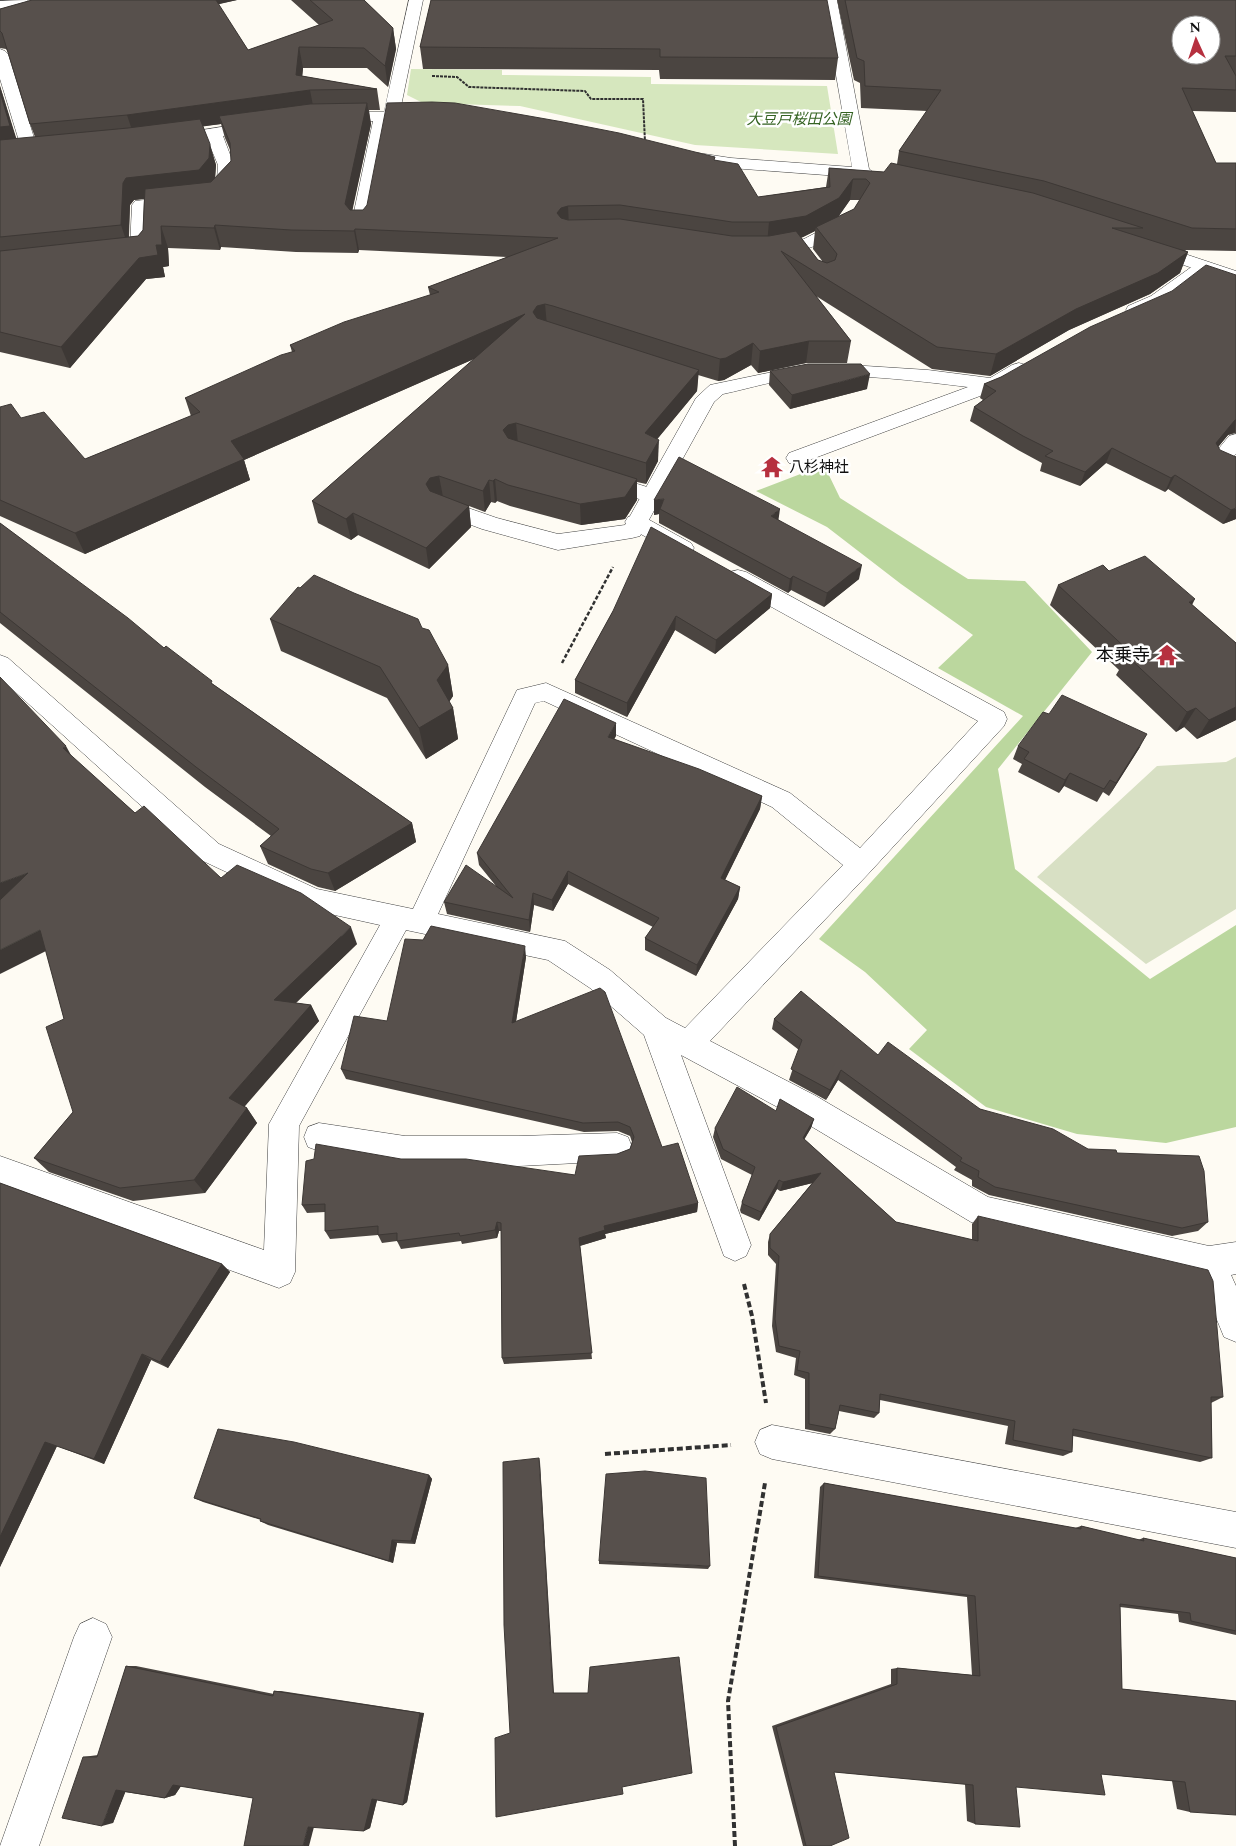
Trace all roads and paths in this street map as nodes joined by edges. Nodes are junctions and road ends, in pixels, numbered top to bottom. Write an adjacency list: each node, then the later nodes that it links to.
1 (21, 0): 4 (street)
2 (416, 0): 6 (street)
3 (830, 0): 15 (street)
4 (0, 6)
5 (0, 54): 14 (street)
6 (400, 75): 7 (street); 13 (path)
7 (386, 116): 8 (street); 9 (street); 18 (street)
8 (435, 116)
9 (314, 118)
10 (274, 124): 11 (street)
11 (213, 133): 12 (street); 21 (street)
12 (153, 141)
13 (645, 148): 15 (street)
14 (50, 152)
15 (861, 172): 16 (street)
16 (885, 178)
17 (856, 206): 20 (street)
18 (360, 226)
19 (1131, 240): 22 (street)
20 (748, 251)
21 (102, 256)
22 (1203, 267): 23 (street); 24 (street)
23 (1236, 277)
24 (1122, 316)
25 (1038, 358): 26 (street)
26 (993, 384): 28 (street); 31 (street)
27 (1236, 441): 29 (street)
28 (796, 458)
29 (1236, 466)
30 (580, 473): 31 (street)
31 (652, 496): 33 (street)
32 (442, 506): 33 (street)
33 (634, 527): 35 (path); 36 (street)
34 (0, 664): 37 (street)
35 (546, 692): 36 (street); 37 (street)
36 (861, 864): 39 (street)
37 (410, 919): 38 (street); 42 (street)
38 (656, 1027): 39 (street); 43 (street)
39 (688, 1044): 44 (street)
40 (319, 1137): 41 (street)
41 (617, 1147)
42 (0, 1170)
43 (735, 1244): 46 (path)
44 (1223, 1260): 45 (street)
45 (1236, 1325)
46 (772, 1442): 47 (path); 48 (street); 51 (path)
47 (606, 1454)
48 (1236, 1530)
49 (93, 1638): 50 (street)
50 (19, 1846)
51 (735, 1846)

